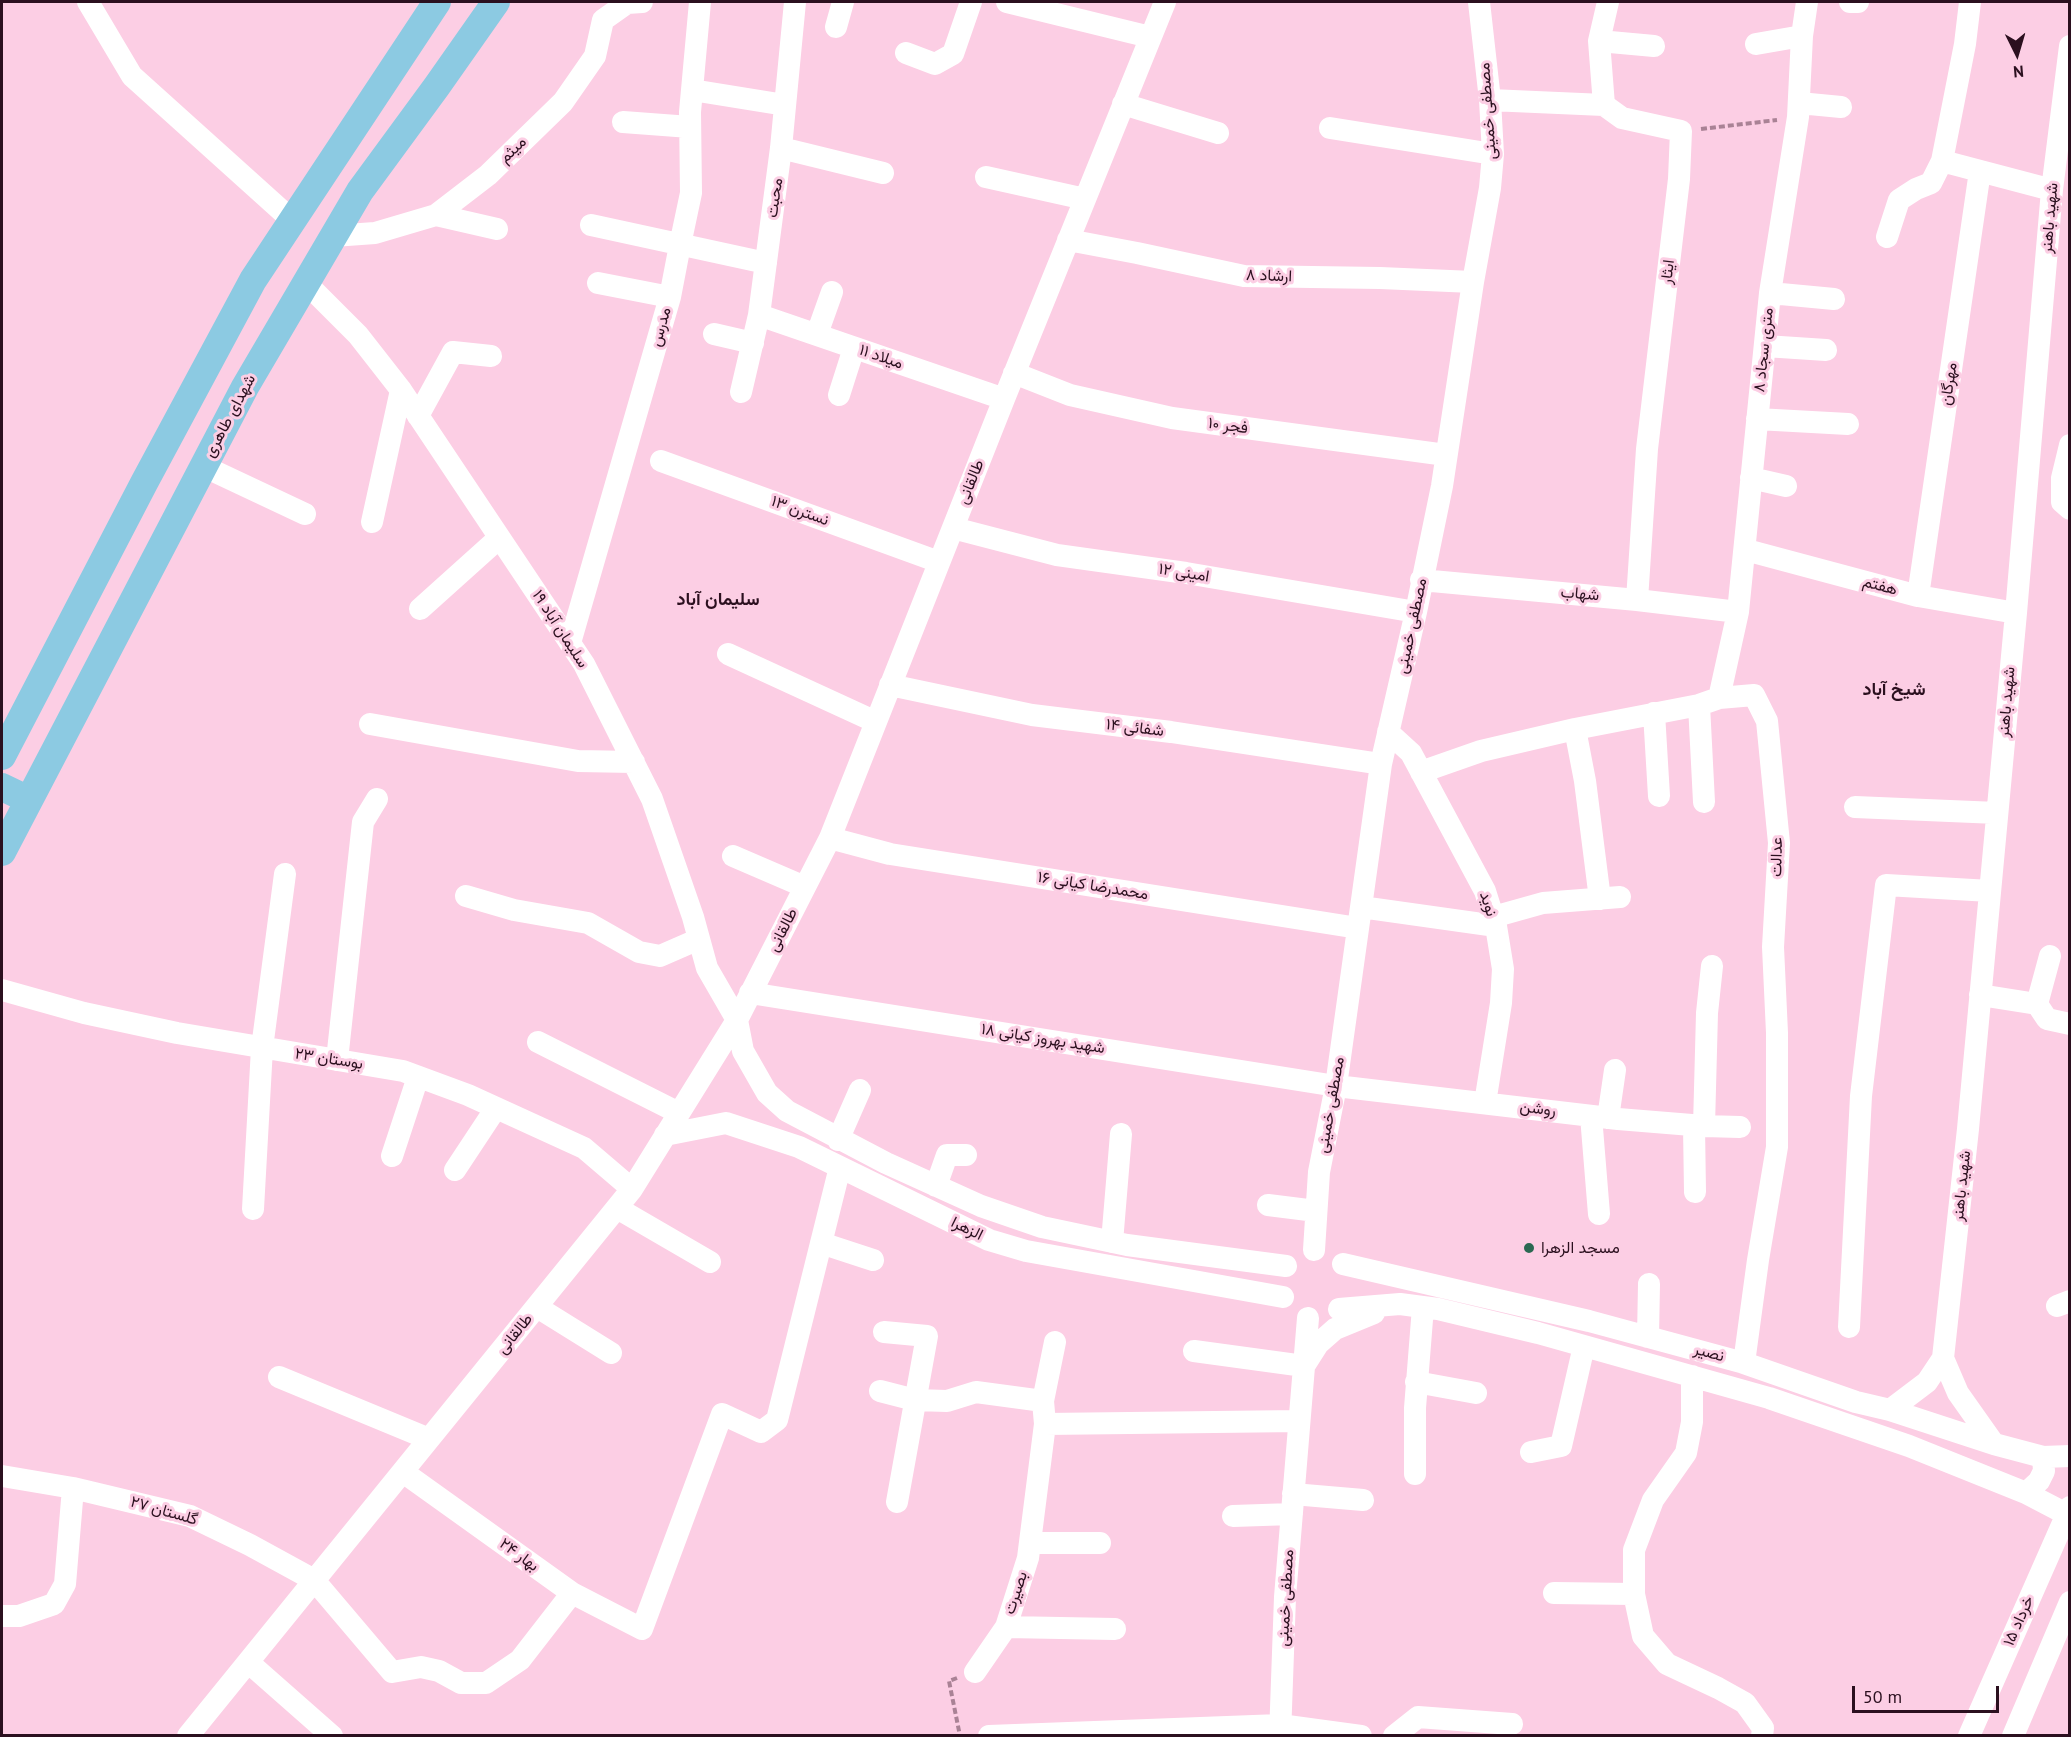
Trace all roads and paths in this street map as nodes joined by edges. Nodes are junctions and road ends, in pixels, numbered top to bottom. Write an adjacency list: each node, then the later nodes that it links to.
1 (88, 2): 46 (street)
2 (437, 2): 46 (main road)
3 (496, 2): 49 (main road, شهدای طاهری)
4 (642, 2): 45 (street, میثم)
5 (700, 2): 25 (street, مدرس)
6 (795, 2): 28 (street, محبت)
7 (843, 2): 17 (street)
8 (971, 2): 24 (street)
9 (1007, 2): 19 (street)
10 (1165, 2): 19 (street, طالقانی)
11 (1478, 2): 26 (street, مصطفی خمینی)
12 (1608, 2): 20 (street)
13 (1807, 2): 18 (street, ۸ متری سجاد)
14 (1850, 2): 15 (street)
15 (1858, 2)
16 (1970, 2): 39 (street)
17 (836, 27)
18 (1802, 36): 21 (street); 31 (street, ۸ متری سجاد)
19 (1150, 37): 27 (street, طالقانی)
20 (1599, 41): 22 (street); 29 (street)
21 (1756, 44)
22 (1654, 46)
23 (2070, 46): 43 (street, شهید باهنر)
24 (906, 53)
25 (692, 90): 28 (street); 33 (street, مدرس)
26 (1490, 100): 29 (street); 38 (street, مصطفی خمینی)
27 (1123, 104): 36 (street); 44 (street, طالقانی)
28 (785, 105): 37 (street, محبت)
29 (1604, 105): 35 (street)
30 (1841, 107): 31 (street)
31 (1799, 110): 35 (path); 58 (street, ۸ متری سجاد)
32 (623, 122): 33 (street)
33 (690, 127): 52 (street, مدرس)
34 (1330, 128): 38 (street)
35 (1681, 131): 92 (street, ایثار)
36 (1218, 133)
37 (781, 148): 41 (street); 53 (street, محبت)
38 (1493, 154): 54 (street, مصطفی خمینی)
39 (1942, 161): 40 (street); 50 (street)
40 (1980, 171): 43 (street); 91 (street, مهرگان)
41 (883, 173)
42 (986, 177): 44 (street)
43 (2058, 180): 96 (street, شهید باهنر)
44 (1085, 199): 51 (street, طالقانی)
45 (436, 215): 48 (street); 49 (street, میثم)
46 (293, 221): 106 (main road)
47 (591, 225): 52 (street)
48 (497, 229)
49 (333, 236): 55 (main road, شهدای طاهری)
50 (1887, 237)
51 (1068, 240): 54 (street, ارشاد ۸); 69 (street, طالقانی)
52 (680, 245): 53 (street); 59 (street, مدرس)
53 (766, 263): 61 (street, محبت)
54 (1473, 282): 78 (street, مصطفی خمینی)
55 (306, 283): 70 (street, سلیمان آباد ۱۹); 80 (main road, شهدای طاهری)
56 (598, 283): 59 (street)
57 (832, 292): 63 (street)
58 (1770, 293): 60 (street); 65 (street, ۸ متری سجاد)
59 (670, 297): 97 (street, مدرس)
60 (1834, 300)
61 (759, 315): 63 (street, میلاد ۱۱); 64 (street, محبت)
62 (714, 334): 64 (street)
63 (817, 334): 66 (street, میلاد ۱۱)
64 (753, 343): 71 (street, محبت)
65 (1765, 346): 67 (street); 75 (street, ۸ متری سجاد)
66 (854, 348): 72 (street); 73 (street, میلاد ۱۱)
67 (1826, 350)
68 (491, 356): 74 (street)
69 (1014, 373): 73 (street, طالقانی); 78 (street, فجر ۱۰)
70 (401, 390): 74 (street, سلیمان آباد ۱۹); 85 (street)
71 (741, 392)
72 (839, 395)
73 (1004, 399): 86 (street, طالقانی)
74 (418, 416): 87 (street, سلیمان آباد ۱۹)
75 (1757, 419): 76 (street); 81 (street, ۸ متری سجاد)
76 (1848, 424)
77 (2070, 445): 83 (street)
78 (1446, 455): 90 (street, مصطفی خمینی)
79 (661, 461): 89 (street, نسترن ۱۳)
80 (204, 466): 84 (street); 113 (main road, شهدای طاهری)
81 (1750, 478): 82 (street); 88 (street, ۸ متری سجاد)
82 (1786, 486)
83 (2066, 506)
84 (305, 514)
85 (372, 522)
86 (953, 528): 89 (street, طالقانی); 94 (street, امینی ۱۲)
87 (499, 538): 93 (street); 97 (street, سلیمان آباد ۱۹)
88 (1746, 550): 91 (street, هفتم); 95 (street, ۸ متری سجاد)
89 (939, 562): 99 (street, طالقانی)
90 (1421, 580): 92 (street, شهاب); 94 (street, مصطفی خمینی)
91 (1918, 596): 96 (street, هفتم)
92 (1637, 600): 95 (street, شهاب)
93 (420, 609)
94 (1416, 612): 105 (street, مصطفی خمینی)
95 (1738, 612): 100 (street, ۸ متری سجاد)
96 (2016, 613): 116 (street, شهید باهنر)
97 (570, 643): 107 (street, سلیمان آباد ۱۹)
98 (728, 654): 102 (street)
99 (890, 685): 102 (street, طالقانی); 108 (street, شفائی ۱۴)
100 (1709, 702): 101 (street, عدالت); 114 (street, ۸ متری سجاد); 190 (street, عدالت)
101 (1654, 713): 104 (street, عدالت); 111 (street)
102 (876, 722): 117 (street, طالقانی)
103 (370, 724): 107 (street)
104 (1575, 729): 109 (street, عدالت); 125 (street)
105 (1389, 732): 108 (street, مصطفی خمینی); 109 (street, نوید)
106 (2, 756)
107 (634, 762): 126 (street, سلیمان آباد ۱۹)
108 (1381, 764): 124 (street, مصطفی خمینی)
109 (1421, 772): 125 (street, نوید)
110 (2, 787): 113 (main road)
111 (1659, 796)
112 (377, 799): 137 (street)
113 (29, 800): 118 (main road, شهدای طاهری)
114 (1704, 802)
115 (1855, 807): 116 (street)
116 (1997, 813): 122 (street, شهید باهنر)
117 (830, 838): 121 (street, طالقانی); 124 (street, محمدرضا کیانی ۱۶)
118 (2, 852)
119 (733, 856): 121 (street)
120 (285, 874): 136 (street)
121 (805, 887): 130 (street, طالقانی)
122 (1990, 891): 131 (street, شهید باهنر); 182 (street)
123 (466, 896): 126 (street)
124 (1360, 918): 125 (street, محمدرضا کیانی ۱۶); 140 (street, مصطفی خمینی)
125 (1494, 922): 142 (street, نوید)
126 (699, 939): 133 (street, سلیمان آباد ۱۹)
127 (2050, 956): 132 (street)
128 (1712, 966): 147 (street)
129 (2, 990): 136 (street, بوستان ۲۳)
130 (750, 993): 133 (street, طالقانی); 140 (street, شهید بهروز کیانی ۱۸)
131 (1980, 995): 132 (street); 189 (street, شهید باهنر)
132 (2037, 1004): 134 (street)
133 (737, 1020): 144 (street, الزهرا); 145 (street, طالقانی)
134 (2070, 1024)
135 (538, 1042): 145 (street)
136 (262, 1048): 137 (street, بوستان ۲۳); 162 (street)
137 (338, 1060): 139 (street, بوستان ۲۳)
138 (1615, 1070): 146 (street)
139 (418, 1077): 143 (street, بوستان ۲۳); 154 (street)
140 (1336, 1086): 142 (street, روشن); 163 (street, مصطفی خمینی)
141 (860, 1090): 152 (street)
142 (1485, 1102): 146 (street, روشن)
143 (496, 1108): 156 (street); 158 (street, بوستان ۲۳)
144 (787, 1111): 151 (street); 152 (street, الزهرا)
145 (679, 1113): 150 (street, طالقانی)
146 (1600, 1117): 147 (street, روشن); 164 (street)
147 (1699, 1126): 148 (street, روشن); 159 (street)
148 (1740, 1127)
149 (1121, 1134): 165 (street)
150 (665, 1135): 151 (street, الزهرا); 158 (street, طالقانی)
151 (768, 1137): 155 (street, الزهرا)
152 (838, 1140): 157 (street, الزهرا)
153 (966, 1155): 157 (street)
154 (392, 1156)
155 (840, 1167): 166 (street); 175 (street, الزهرا)
156 (455, 1170)
157 (936, 1186): 165 (street, الزهرا)
158 (632, 1189): 161 (street, طالقانی)
159 (1695, 1192)
160 (1268, 1205): 163 (street)
161 (617, 1208): 170 (street); 178 (street, طالقانی)
162 (253, 1209)
163 (1316, 1211): 167 (street, مصطفی خمینی)
164 (1599, 1214)
165 (1112, 1242): 169 (street, الزهرا)
166 (821, 1243): 168 (street); 221 (street, بهار ۲۴)
167 (1314, 1250): 171 (street); 172 (street)
168 (873, 1260)
169 (1242, 1261): 172 (street, الزهرا); 175 (street)
170 (710, 1262)
171 (1343, 1264): 173 (street, نصیر); 180 (street)
172 (1286, 1266): 176 (street)
173 (1407, 1278): 177 (street); 184 (street, نصیر)
174 (1649, 1284): 184 (street)
175 (1231, 1287): 176 (street, الزهرا)
176 (1283, 1297): 181 (street)
177 (1400, 1304): 179 (street); 180 (street); 191 (street)
178 (537, 1307): 188 (street); 203 (street, طالقانی)
179 (1423, 1307): 186 (street); 195 (street)
180 (1339, 1309): 181 (street)
181 (1308, 1318): 191 (street, مصطفی خمینی)
182 (1849, 1327)
183 (884, 1332): 199 (street)
184 (1648, 1337): 190 (street, نصیر)
185 (1055, 1342): 201 (street, بصیرت)
186 (1584, 1346): 193 (street); 205 (street)
187 (1194, 1351): 191 (street)
188 (611, 1353)
189 (1943, 1358): 200 (street); 204 (street)
190 (1744, 1363): 192 (street, نصیر)
191 (1304, 1366): 202 (street, مصطفی خمینی)
192 (1779, 1375): 198 (street); 200 (street, نصیر)
193 (1692, 1376): 198 (street); 223 (street, نصیر)
194 (279, 1377): 203 (street)
195 (1416, 1382): 197 (street); 209 (street)
196 (880, 1390): 199 (street)
197 (1476, 1393)
198 (1769, 1398): 212 (street)
199 (915, 1400): 201 (street); 214 (street)
200 (1890, 1410): 204 (street, نصیر)
201 (1044, 1413): 202 (street); 218 (street, بصیرت)
202 (1299, 1421): 215 (street, مصطفی خمینی)
203 (429, 1439): 208 (street, طالقانی)
204 (1994, 1444): 207 (street, نصیر)
205 (1531, 1452)
206 (2070, 1456): 207 (street, نصیر)
207 (2043, 1457): 212 (street)
208 (403, 1472): 220 (street, طالقانی); 221 (street, بهار ۲۴)
209 (1415, 1474)
210 (2, 1476): 211 (street, گلستان ۲۷)
211 (73, 1488): 220 (street, گلستان ۲۷); 225 (street)
212 (2026, 1493): 216 (street)
213 (1363, 1500): 215 (street)
214 (897, 1502)
215 (1293, 1504): 217 (street); 231 (street, مصطفی خمینی)
216 (2068, 1512): 239 (street, ۱۵ خرداد)
217 (1233, 1516)
218 (1030, 1543): 219 (street); 226 (street, بصیرت)
219 (1100, 1543)
220 (314, 1580): 221 (street); 228 (street, طالقانی)
221 (572, 1593)
222 (1554, 1593): 223 (street)
223 (1634, 1594): 238 (street, نصیر)
224 (2070, 1602): 240 (street)
225 (2, 1616)
226 (1006, 1627): 227 (street); 229 (street, بصیرت)
227 (1115, 1629)
228 (248, 1662): 232 (street, طالقانی); 233 (street)
229 (975, 1672): 234 (path)
230 (1512, 1724): 237 (street)
231 (1280, 1730): 235 (street); 236 (street)
232 (188, 1736)
233 (332, 1736)
234 (960, 1736)
235 (989, 1736)
236 (1361, 1736)
237 (1394, 1736)
238 (1761, 1736)
239 (1969, 1736)
240 (2013, 1736)

